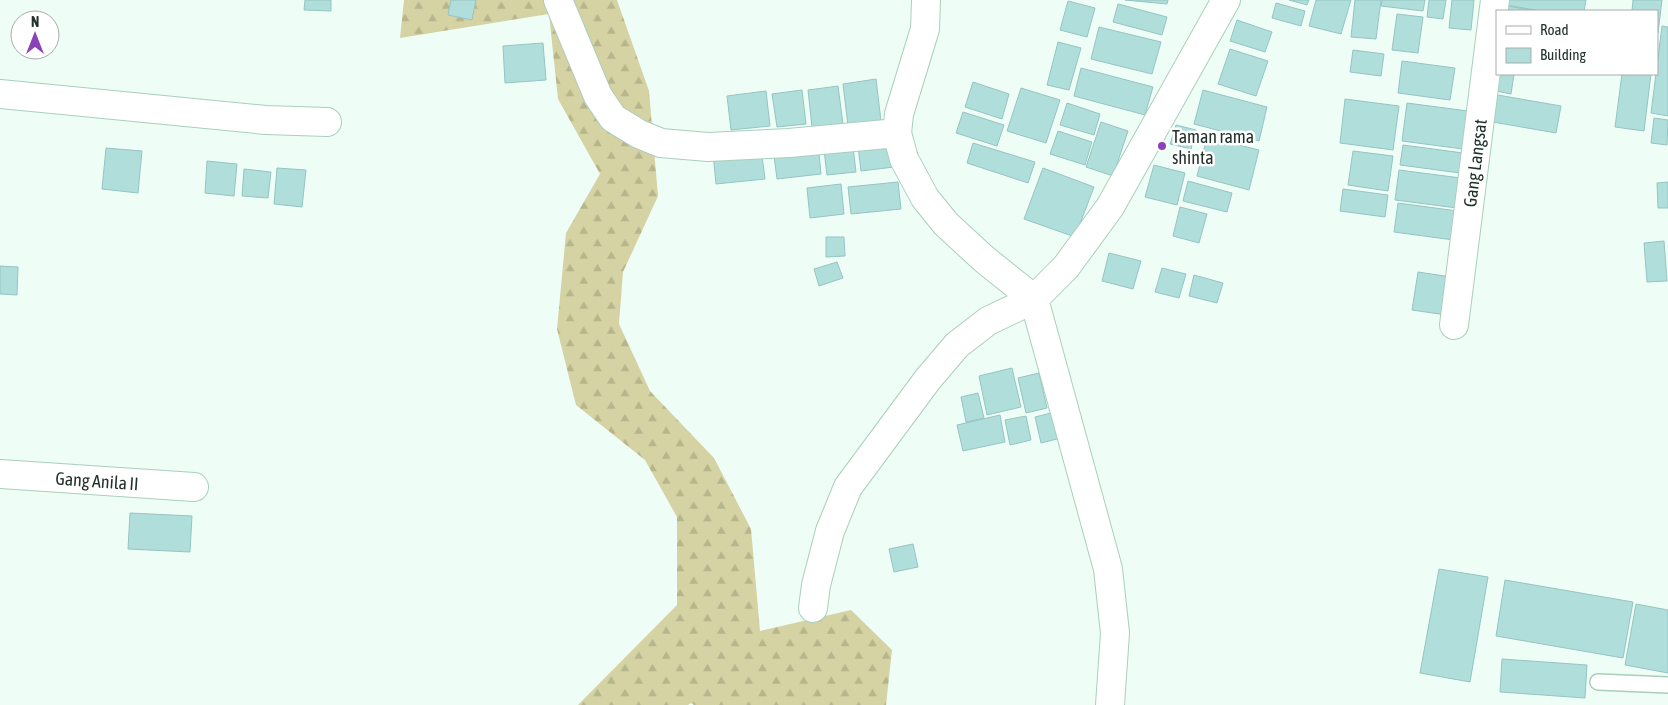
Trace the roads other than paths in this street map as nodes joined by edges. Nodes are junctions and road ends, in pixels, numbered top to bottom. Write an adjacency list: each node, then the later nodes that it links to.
1 (558, 0): 7 (street)
2 (926, 0): 7 (street)
3 (1226, 0): 8 (street)
4 (1495, 0): 9 (street, Gang Langsat)
5 (0, 94): 6 (street)
6 (327, 122)
7 (897, 133): 8 (street)
8 (1034, 299): 12 (street); 15 (street)
9 (1454, 326)
10 (0, 474): 11 (street, Gang Anila II)
11 (194, 487)
12 (813, 608)
13 (1598, 682): 14 (lane)
14 (1668, 685)
15 (1110, 705)

